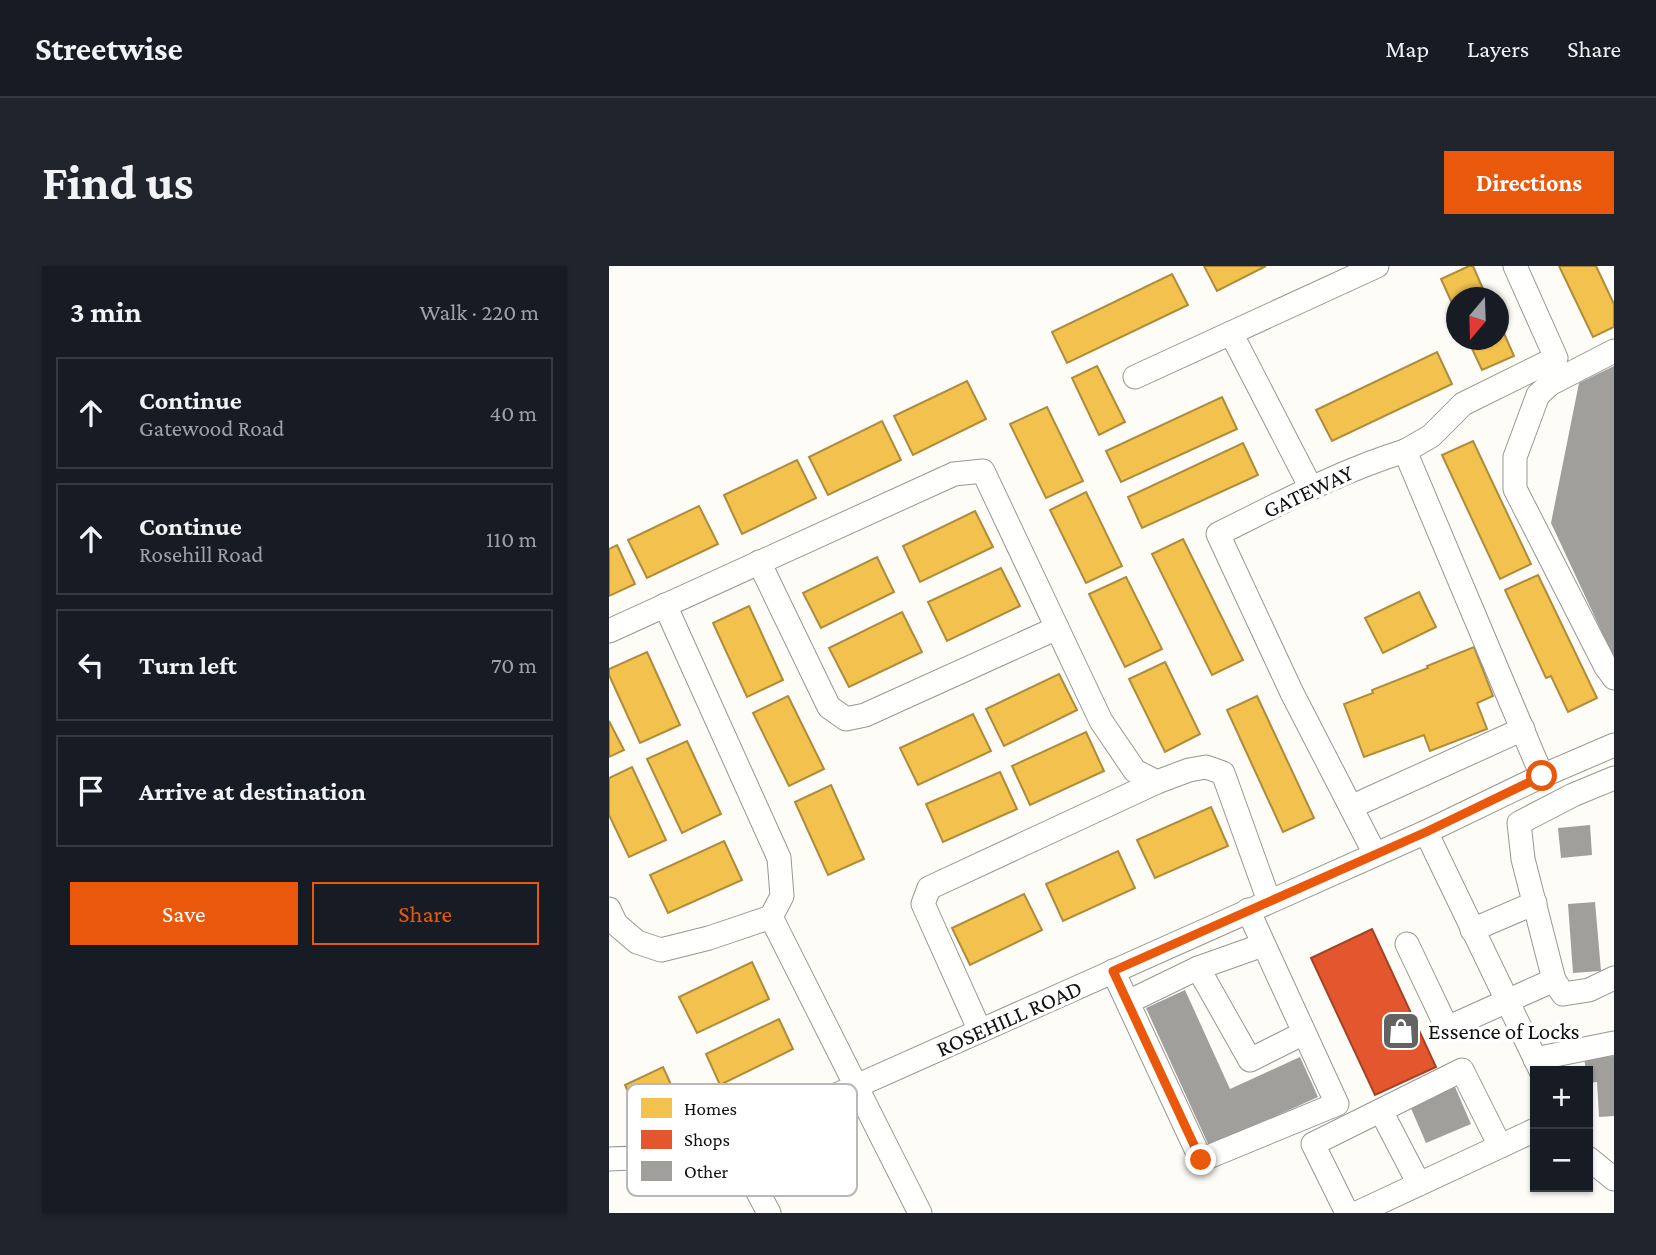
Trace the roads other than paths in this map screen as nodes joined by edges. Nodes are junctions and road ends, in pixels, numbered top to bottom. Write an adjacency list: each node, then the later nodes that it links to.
1 (1377, 266): 3 (street)
2 (1515, 266): 6 (street, GATEWAY)
3 (1231, 333): 5 (street); 7 (street)
4 (1614, 351): 12 (street)
5 (1135, 377)
6 (1405, 451): 7 (street, GATEWAY); 13 (street)
7 (1311, 488): 18 (street, GATEWAY)
8 (759, 562): 9 (street); 10 (street); 10 (street)
9 (665, 605): 11 (street); 25 (street)
10 (1057, 628): 17 (street)
11 (609, 631)
12 (1614, 678)
13 (1523, 729): 15 (street); 18 (street)
14 (1612, 750): 15 (street, ROSEHILL ROAD)
15 (1542, 776): 19 (street, ROSEHILL ROAD)
16 (1614, 778): 22 (street)
17 (1157, 782): 21 (street); 35 (street)
18 (1354, 813): 20 (street, GATEWAY)
19 (1426, 832): 20 (street, ROSEHILL ROAD); 26 (street)
20 (1375, 854): 21 (street, ROSEHILL ROAD)
21 (1269, 901): 24 (street, ROSEHILL ROAD)
22 (1535, 903): 26 (street); 32 (street)
23 (609, 909): 25 (street)
24 (1248, 910): 28 (street); 30 (street, ROSEHILL ROAD)
25 (771, 917): 39 (street)
26 (1472, 930): 33 (street)
27 (1407, 944): 33 (street)
28 (1263, 945): 29 (street); 36 (street)
29 (1198, 968): 34 (street); 36 (street)
30 (1113, 971): 34 (street); 35 (street, ROSEHILL ROAD)
31 (1614, 978): 32 (street)
32 (1554, 980): 33 (street)
33 (1506, 1001): 38 (street)
34 (1128, 1002): 36 (street)
35 (980, 1031): 40 (street, ROSEHILL ROAD)
36 (1304, 1033)
37 (1614, 1043): 38 (street)
38 (1538, 1065)
39 (856, 1084)
40 (857, 1086): 51 (street)
41 (1381, 1111): 43 (street); 48 (street); 52 (street)
42 (1530, 1132): 43 (street)
43 (1500, 1146): 48 (street)
44 (627, 1158): 45 (street, ROSEHILL ROAD)
45 (609, 1159)
46 (1593, 1162): 47 (street)
47 (1614, 1179)
48 (1419, 1184): 53 (street)
49 (760, 1196): 50 (street)
50 (769, 1213)
51 (920, 1213)
52 (1346, 1213)
53 (1357, 1213)

